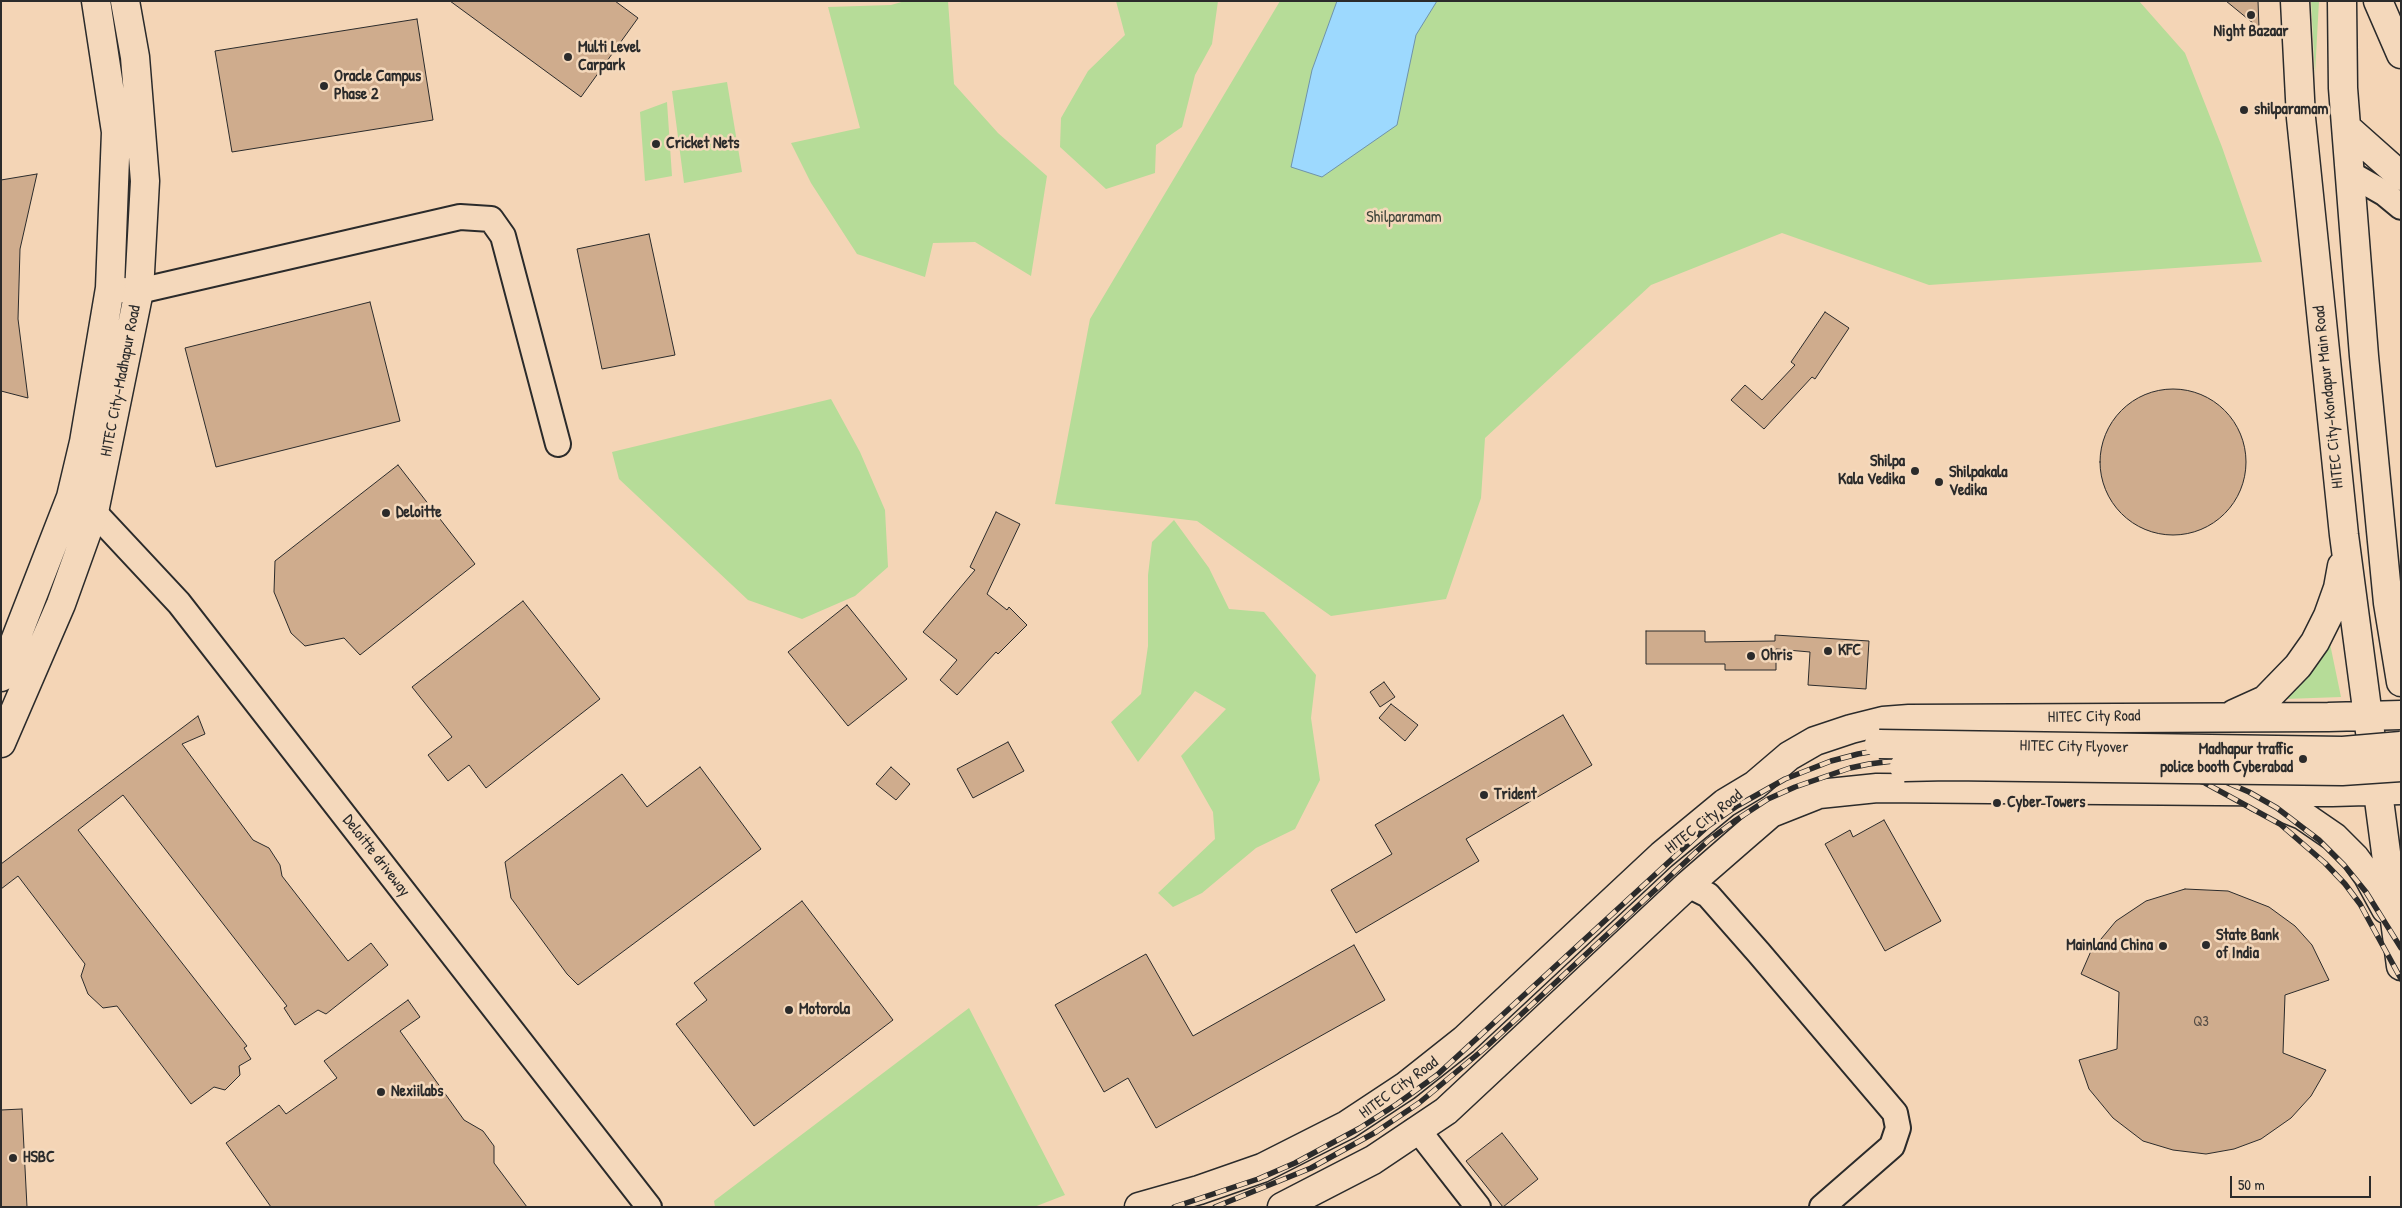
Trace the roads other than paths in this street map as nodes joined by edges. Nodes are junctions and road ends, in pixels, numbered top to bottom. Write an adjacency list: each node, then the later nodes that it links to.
1 (96, 1): 11 (main road, HITEC City–Madhapur Road)
2 (125, 1): 12 (main road, HITEC City–Madhapur Road)
3 (2295, 1): 17 (main road, HITEC City–Kondapur Main Road)
4 (2342, 1): 7 (main road)
5 (2378, 1): 6 (main road)
6 (2401, 54)
7 (2347, 128): 8 (main road); 9 (main road)
8 (2349, 173): 10 (street); 16 (main road)
9 (2401, 176)
10 (2401, 206)
11 (110, 288): 12 (street); 14 (main road, HITEC City–Madhapur Road)
12 (138, 291): 13 (street); 15 (main road, HITEC City–Madhapur Road)
13 (558, 444)
14 (70, 497): 15 (street, Deloitte driveway); 19 (main road, HITEC City–Madhapur Road)
15 (94, 512): 25 (main road, HITEC City–Madhapur Road); 37 (street, Deloitte driveway)
16 (2381, 531): 18 (main road); 20 (main road)
17 (2344, 535): 23 (main road); 24 (main road, HITEC City–Kondapur Main Road)
18 (2401, 570)
19 (1, 677)
20 (2401, 682)
21 (2401, 714): 24 (main road, HITEC City Road)
22 (2170, 716): 23 (main road, HITEC City Road); 28 (main road, HITEC City Road); 29 (main road)
23 (2229, 716): 24 (main road, HITEC City Road)
24 (2367, 717): 31 (main road, HITEC City–Kondapur Main Road)
25 (1, 743)
26 (2401, 746): 28 (main road, HITEC City Flyover, bridge)
27 (2401, 767): 32 (main road, HITEC City Flyover, bridge)
28 (1755, 785): 38 (main road, HITEC City Road)
29 (2176, 789): 30 (main road); 32 (main road)
30 (2232, 791): 31 (main road); 34 (main road)
31 (2389, 791): 34 (main road, HITEC City–Kondapur Main Road)
32 (1771, 813): 33 (main road)
33 (1688, 885): 36 (main road); 41 (street)
34 (2395, 931): 35 (main road)
35 (2401, 966)
36 (1414, 1131): 39 (main road); 40 (street)
37 (649, 1207)
38 (1139, 1207)
39 (1282, 1207)
40 (1478, 1207)
41 (1822, 1207)

